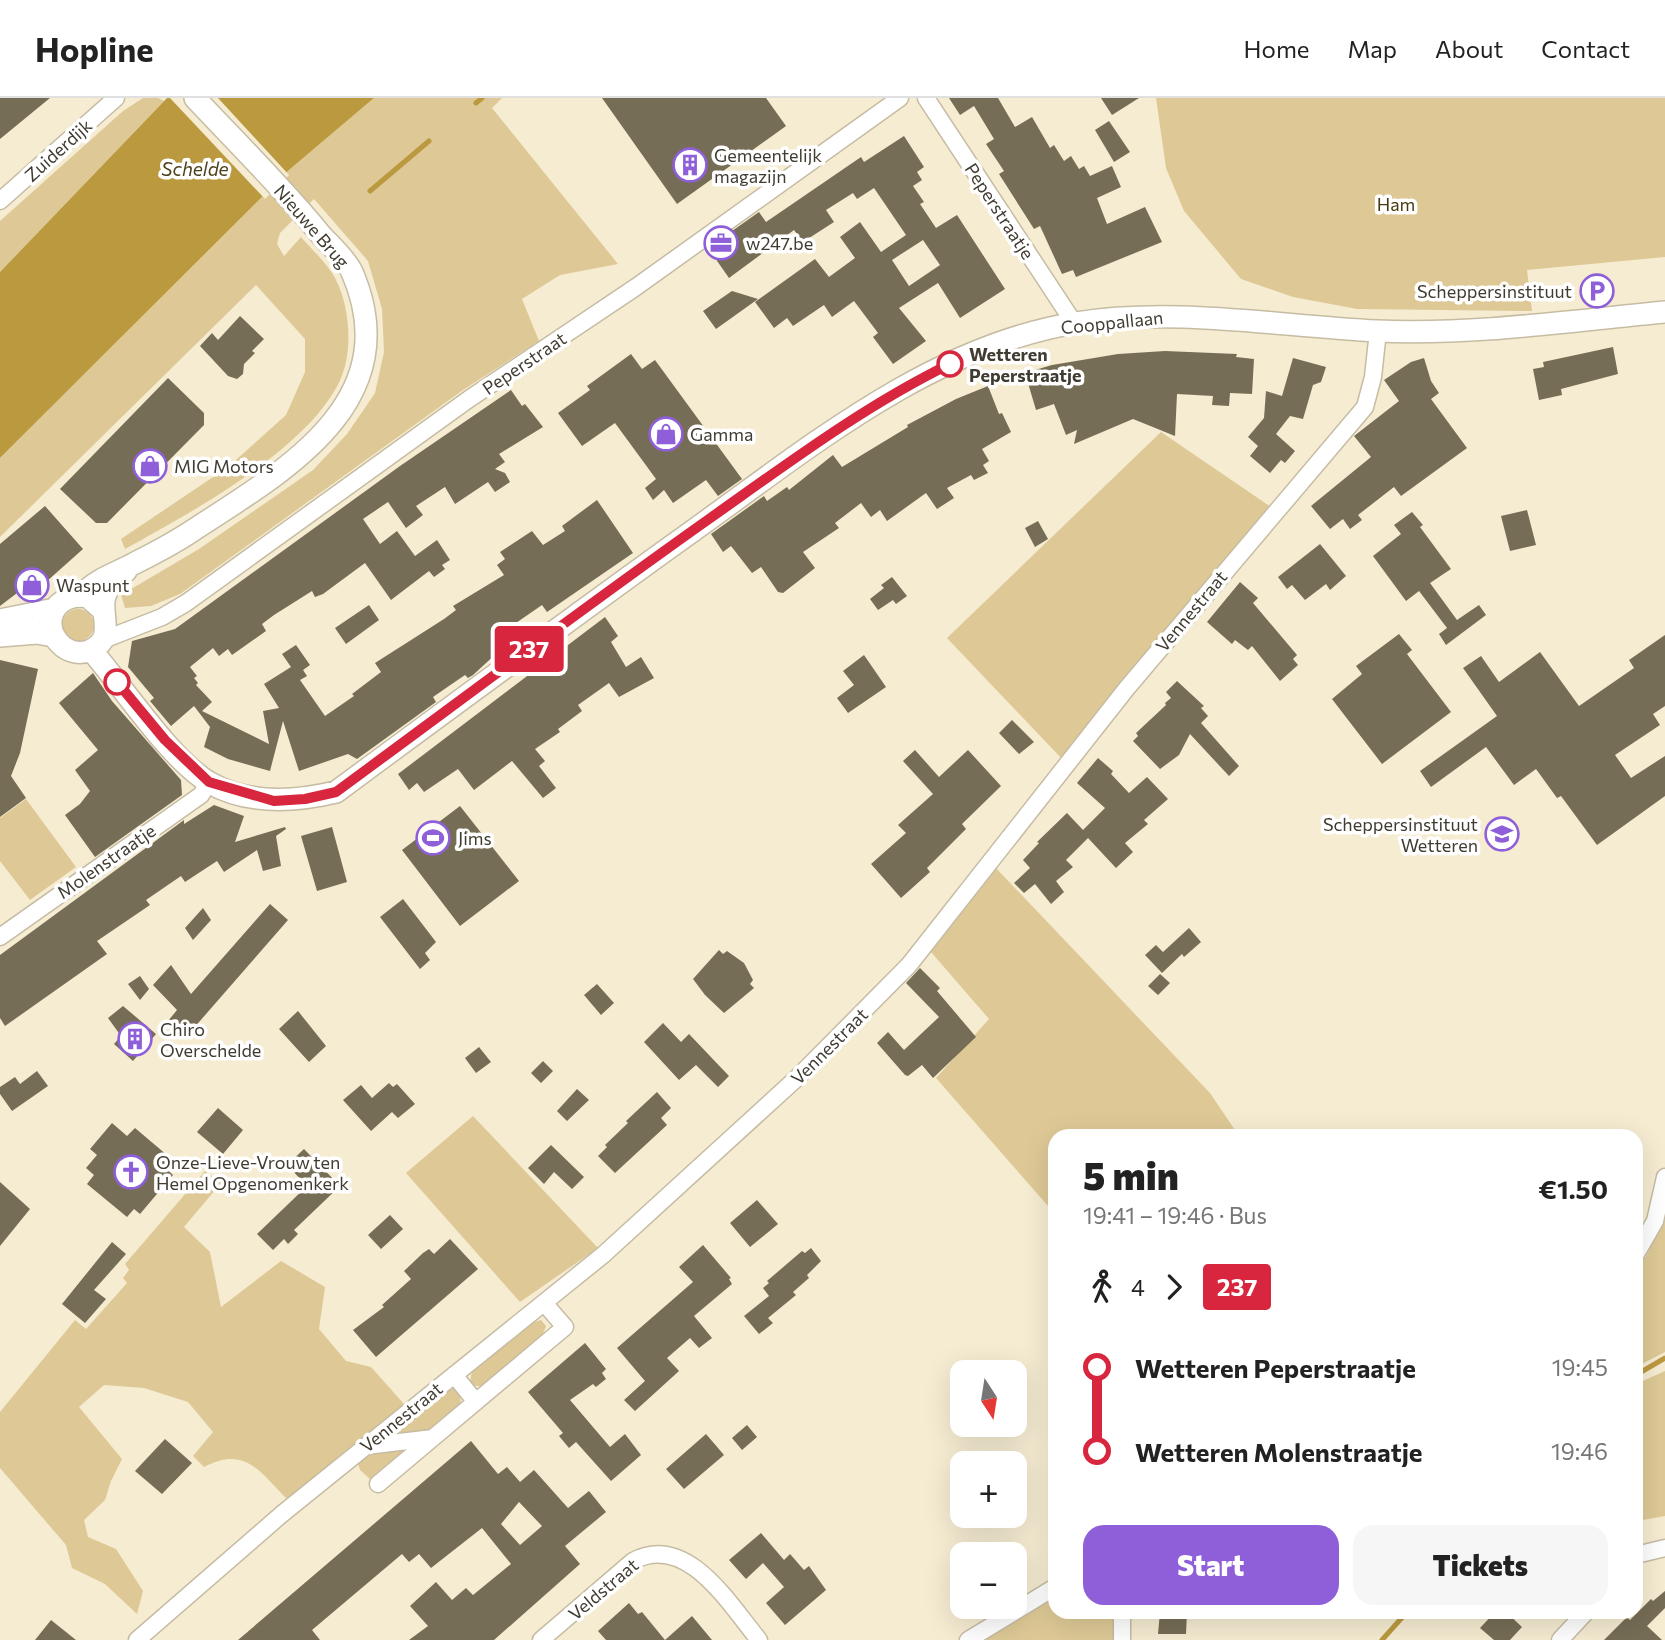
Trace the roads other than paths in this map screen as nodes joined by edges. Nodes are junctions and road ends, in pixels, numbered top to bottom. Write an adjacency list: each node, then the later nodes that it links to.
1 (115, 98): 5 (street, Zuiderdijk)
2 (195, 98): 9 (street, Nieuwe Brug)
3 (900, 98): 14 (street, Peperstraat)
4 (926, 98): 7 (street, Peperstraatje)
5 (0, 201)
6 (1665, 312): 8 (street, Cooppallaan)
7 (1074, 323): 8 (street, Cooppallaan); 18 (street, Cooppallaan)
8 (1378, 331): 22 (street, Vennestraat)
9 (133, 564): 10 (street, Nieuwe Brug); 12 (street, Nieuwe Brug)
10 (81, 596): 11 (street, Nieuwe Brug); 12 (street)
11 (55, 609): 13 (street, Nieuwe Brug); 16 (street)
12 (105, 614): 14 (street); 17 (street, Nieuwe Brug)
13 (0, 620)
14 (145, 623): 17 (street, Peperstraat)
15 (0, 636): 16 (street)
16 (53, 636): 17 (street)
17 (97, 645): 18 (street, Cooppallaan)
18 (209, 782): 19 (street, Molenstraatje)
19 (0, 937)
20 (1665, 1177): 21 (street)
21 (1643, 1242)
22 (545, 1304): 23 (street, Vennestraat); 24 (street)
23 (454, 1375): 24 (street); 26 (street, Vennestraat)
24 (476, 1402): 25 (street)
25 (433, 1438): 26 (street); 27 (street)
26 (365, 1446): 33 (street, Vennestraat)
27 (378, 1484)
28 (1665, 1548): 29 (street)
29 (1643, 1553)
30 (1048, 1591): 36 (street)
31 (1122, 1619): 37 (street)
32 (1580, 1619): 38 (street)
33 (137, 1640)
34 (541, 1640): 35 (street, Veldstraat)
35 (760, 1640)
36 (968, 1640)
37 (1122, 1640)
38 (1560, 1640)

